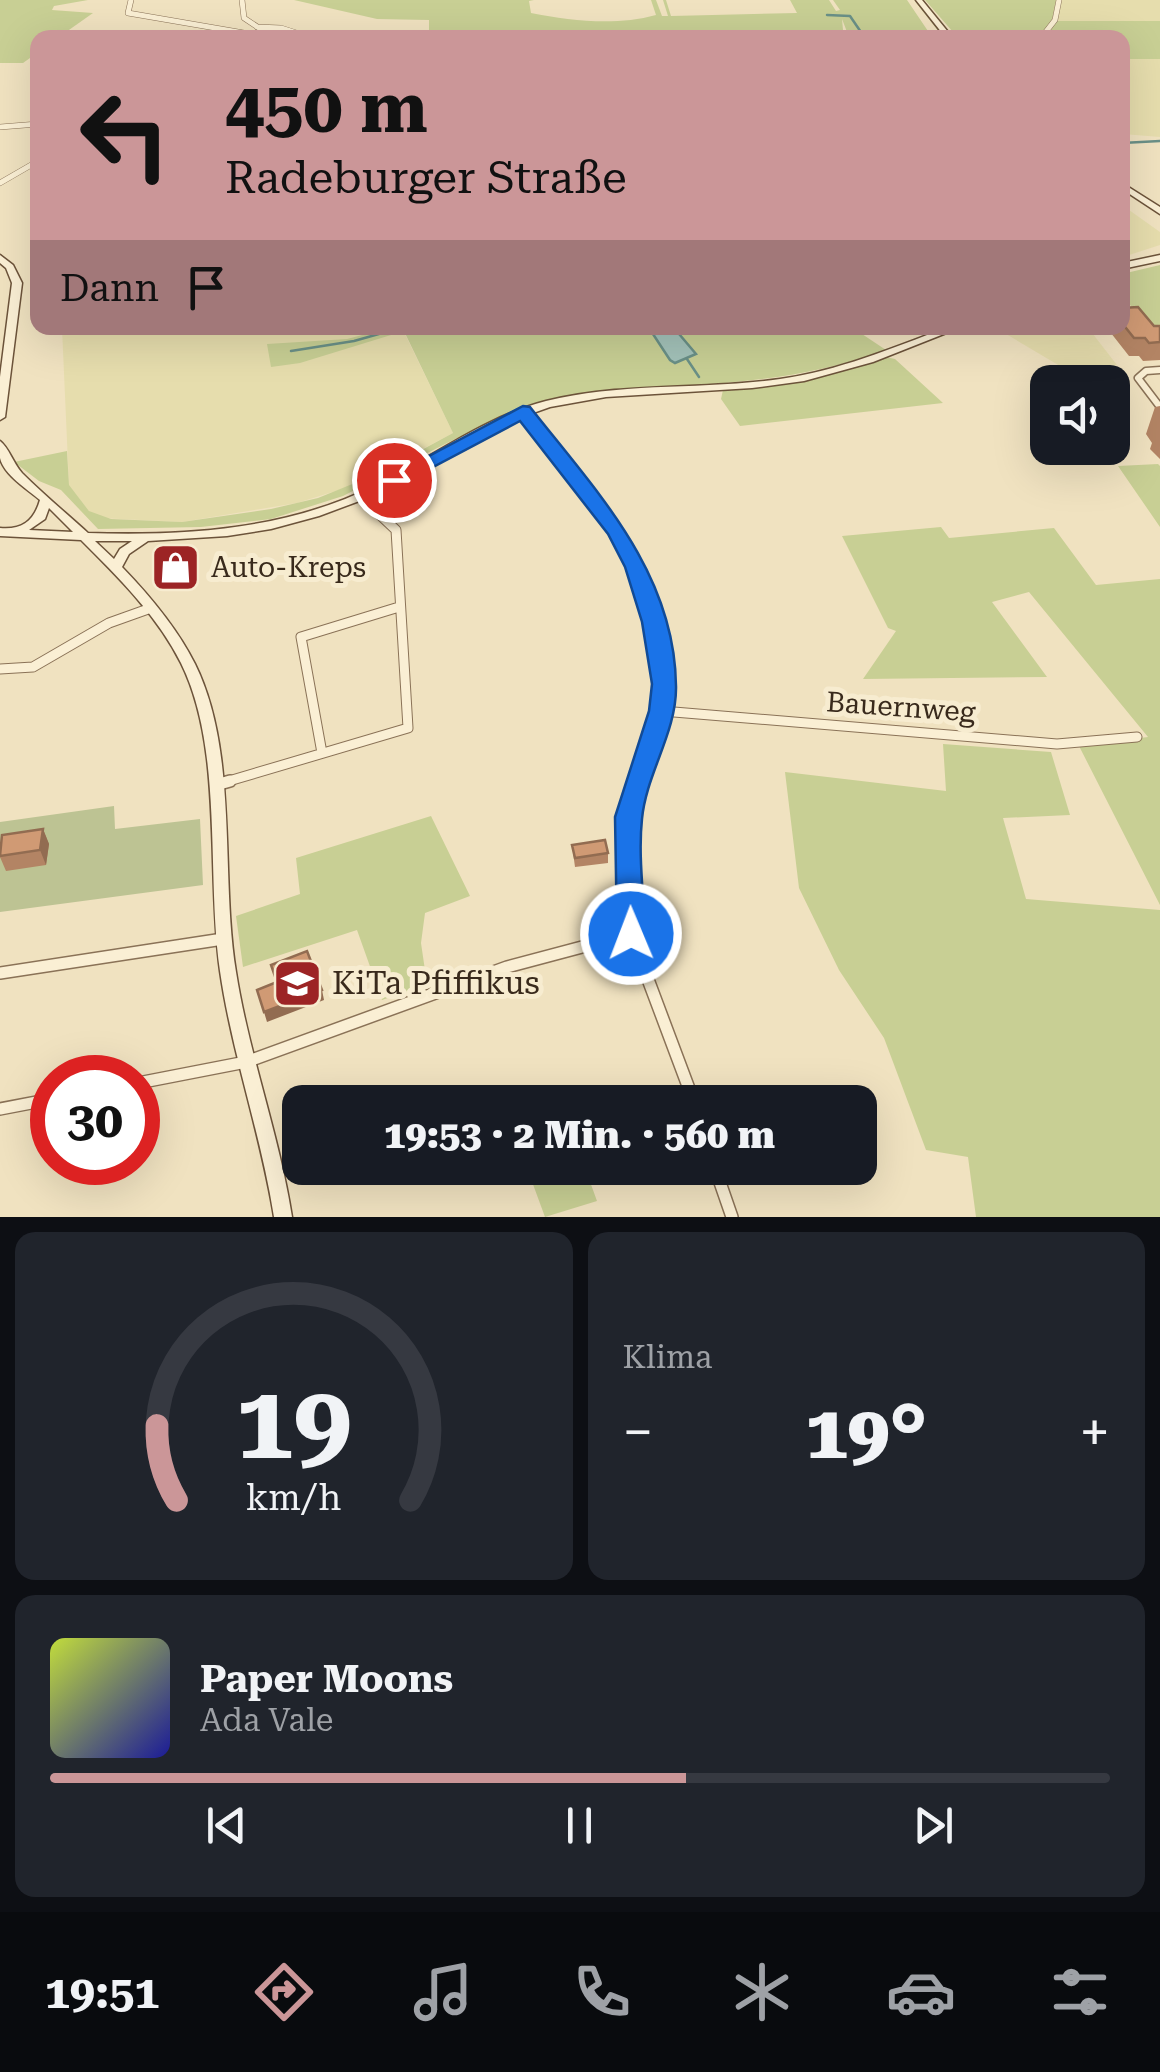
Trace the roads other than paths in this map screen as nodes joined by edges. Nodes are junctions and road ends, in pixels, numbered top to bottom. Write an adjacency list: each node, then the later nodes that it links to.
1 (131, 0): 8 (street)
2 (242, 0): 6 (street)
3 (911, 0): 12 (main road)
4 (919, 0): 13 (main road)
5 (1059, 0): 14 (street)
6 (248, 21): 7 (street); 9 (street)
7 (258, 27): 10 (street); 11 (street)
8 (226, 30)
9 (233, 30)
10 (262, 30)
11 (287, 30)
12 (934, 30)
13 (943, 30)
14 (1047, 30)
15 (30, 125): 16 (street)
16 (0, 128)
17 (30, 166): 18 (street)
18 (0, 183)
19 (1130, 186): 21 (main road)
20 (1130, 187): 22 (main road)
21 (1160, 203)
22 (1160, 211)
23 (0, 258): 30 (main road)
24 (1160, 258): 25 (main road)
25 (1130, 264)
26 (934, 335): 29 (main road)
27 (1160, 370): 28 (street)
28 (1160, 407)
29 (523, 412): 32 (main road); 42 (street)
30 (0, 417)
31 (0, 444): 33 (main road)
32 (360, 496): 37 (main road); 40 (street)
33 (46, 499): 35 (main road); 36 (main road)
34 (0, 532): 35 (main road)
35 (17, 533): 36 (main road)
36 (84, 537): 37 (main road); 38 (main road)
37 (145, 538): 38 (main road)
38 (115, 569): 39 (main road)
39 (151, 608): 41 (street); 45 (main road)
40 (399, 608): 44 (street); 44 (street)
41 (0, 669)
42 (662, 711): 43 (street, Bauernweg); 46 (street)
43 (1137, 736)
44 (322, 753): 45 (street)
45 (214, 786): 47 (main road)
46 (631, 934): 49 (street); 51 (street)
47 (223, 939): 48 (street); 49 (main road)
48 (0, 973)
49 (246, 1062): 50 (street); 55 (main road)
50 (160, 1079)
51 (688, 1085)
52 (30, 1103): 53 (street)
53 (0, 1109)
54 (722, 1185): 56 (street)
55 (284, 1217)
56 (732, 1217)

